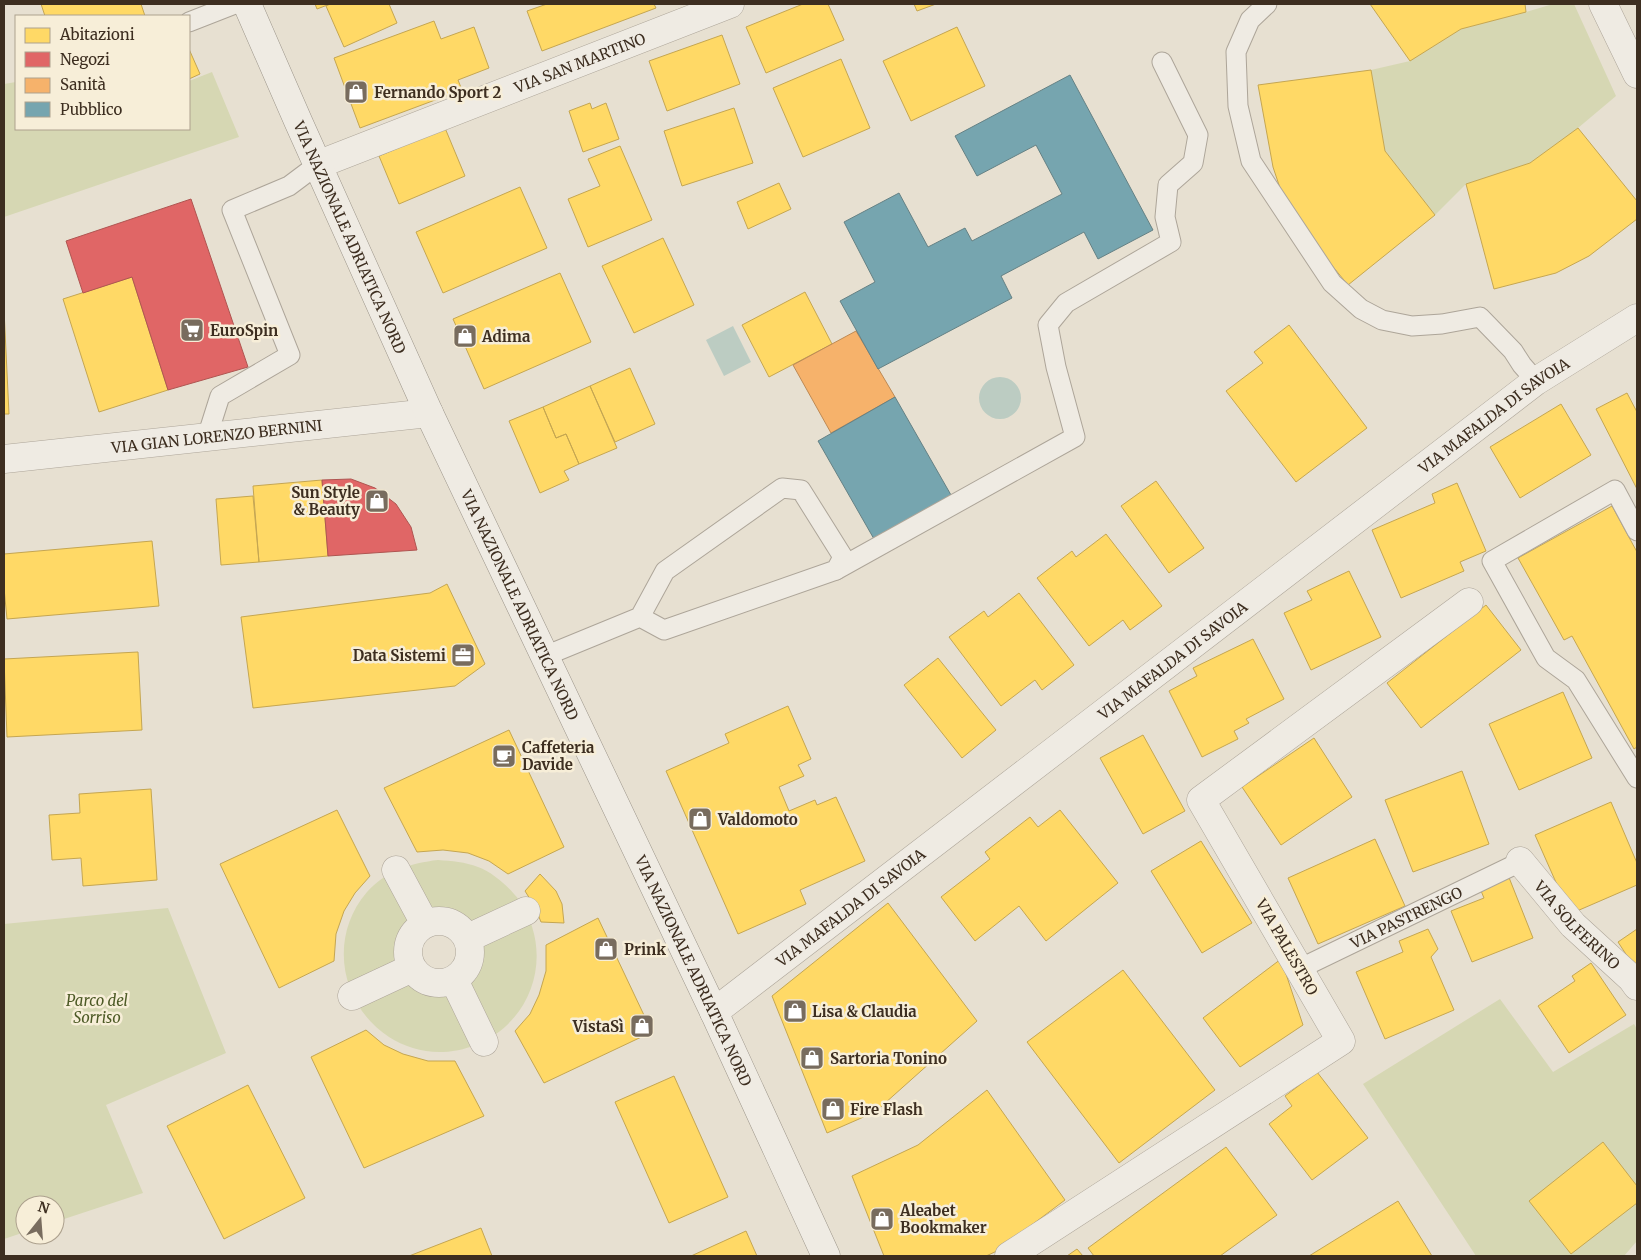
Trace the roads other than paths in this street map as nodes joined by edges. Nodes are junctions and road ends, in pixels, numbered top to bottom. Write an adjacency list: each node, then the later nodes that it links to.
1 (235, 4): 6 (lane)
2 (247, 4): 9 (street, VIA NAZIONALE ADRIATICA NORD)
3 (730, 4): 9 (street, VIA SAN MARTINO)
4 (1267, 4): 11 (lane)
5 (1602, 4): 8 (street)
6 (190, 22)
7 (1162, 62): 16 (lane)
8 (1637, 74)
9 (317, 165): 12 (street, VIA NAZIONALE ADRIATICA NORD); 13 (lane)
10 (1637, 318): 11 (street, VIA MAFALDA DI SAVOIA)
11 (1536, 381): 31 (street, VIA MAFALDA DI SAVOIA)
12 (429, 413): 13 (street, VIA GIAN LORENZO BERNINI); 19 (street, VIA NAZIONALE ADRIATICA NORD)
13 (207, 437): 14 (street, VIA GIAN LORENZO BERNINI)
14 (4, 459)
15 (1637, 531): 20 (lane)
16 (836, 570): 18 (lane); 18 (lane)
17 (1470, 602): 27 (street, VIA PALESTRO)
18 (640, 617): 19 (lane)
19 (545, 656): 31 (street, VIA NAZIONALE ADRIATICA NORD)
20 (1637, 778)
21 (1516, 864): 27 (lane, VIA PASTRENGO); 29 (street, VIA SOLFERINO)
22 (396, 870): 24 (street)
23 (526, 911): 25 (street)
24 (425, 924): 25 (street); 26 (street)
25 (468, 938): 28 (street)
26 (412, 968): 28 (street); 30 (street)
27 (1299, 969): 34 (street, VIA PALESTRO)
28 (454, 980): 32 (street)
29 (1637, 986)
30 (352, 996)
31 (714, 1012): 33 (street, VIA NAZIONALE ADRIATICA NORD)
32 (484, 1042)
33 (826, 1256)
34 (1009, 1256)

